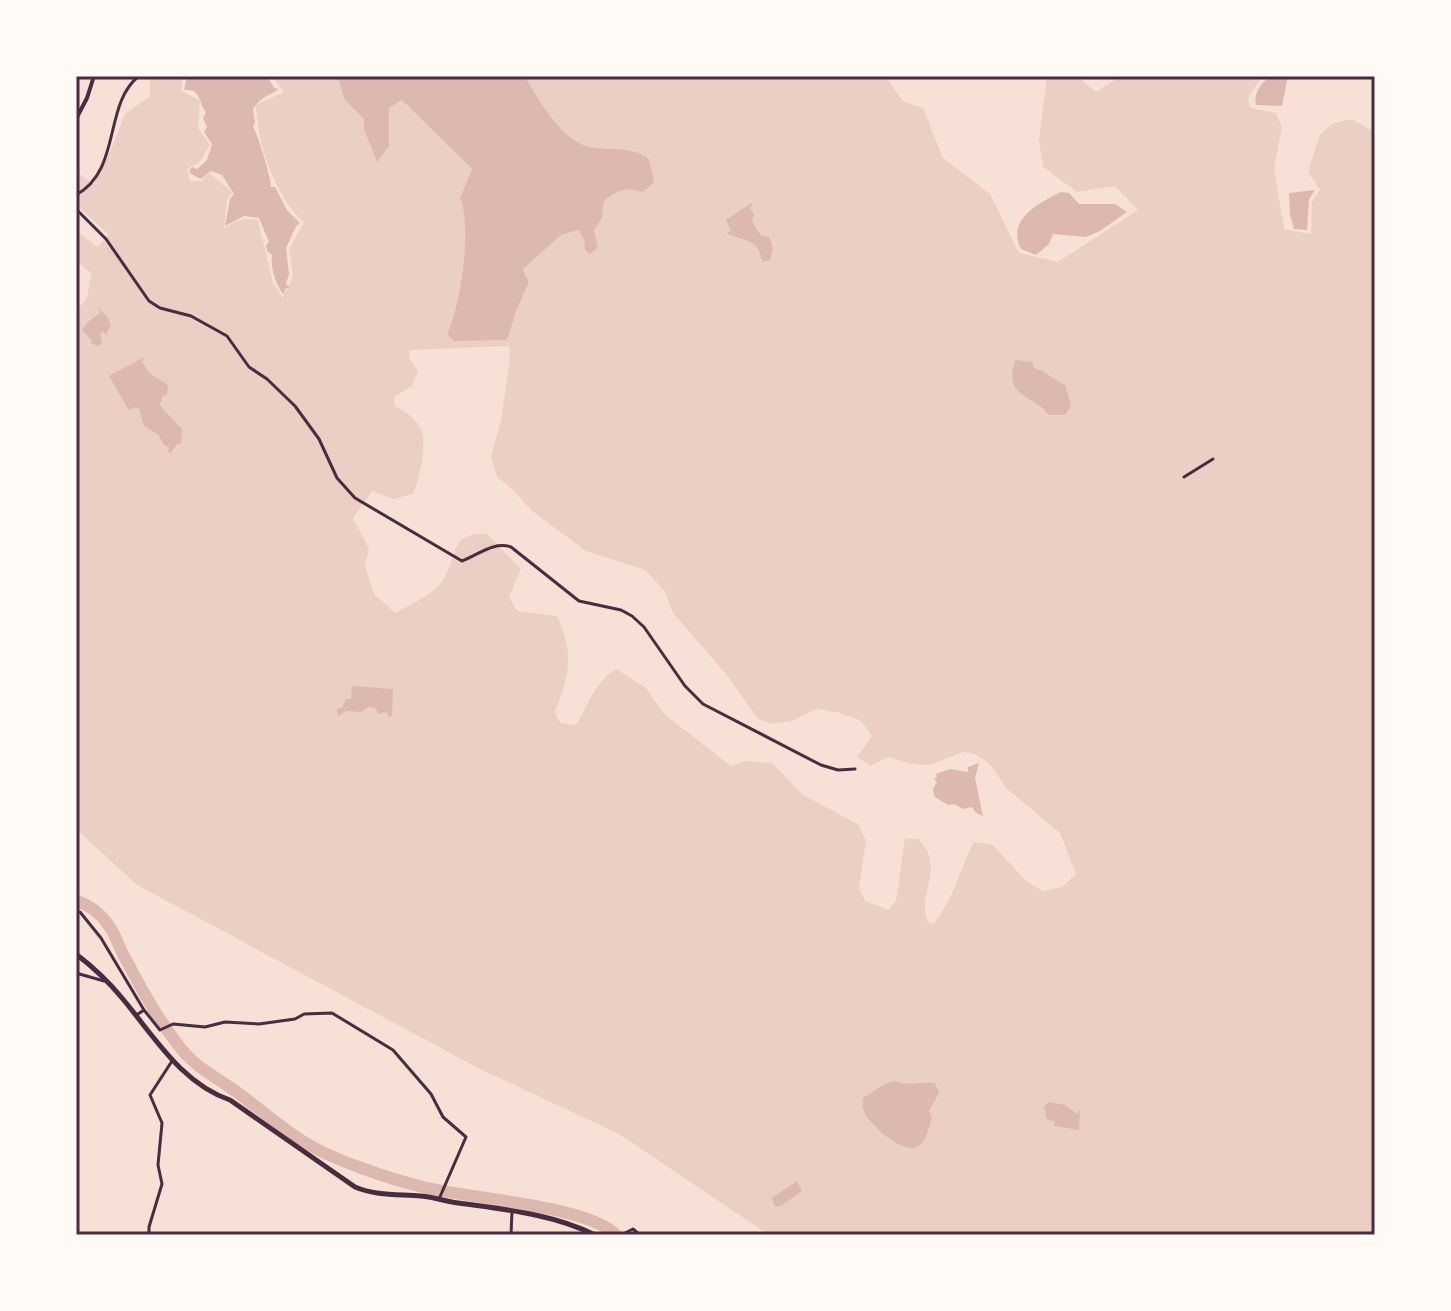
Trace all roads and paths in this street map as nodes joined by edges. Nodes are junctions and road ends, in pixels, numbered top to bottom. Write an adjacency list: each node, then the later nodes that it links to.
1 (94, 76): 3 (street)
2 (139, 76): 4 (street)
3 (76, 119)
4 (76, 195)
5 (76, 209): 8 (street)
6 (1213, 459): 7 (street)
7 (1184, 477)
8 (855, 769)
9 (80, 912): 13 (street)
10 (76, 954): 12 (main road)
11 (76, 973): 12 (street)
12 (108, 982): 14 (main road)
13 (144, 1010): 14 (street); 16 (street)
14 (135, 1015): 15 (main road)
15 (172, 1061): 16 (main road); 19 (street)
16 (440, 1198): 17 (main road)
17 (512, 1211): 20 (street); 21 (main road)
18 (622, 1234): 22 (street)
19 (149, 1235)
20 (511, 1235)
21 (595, 1235)
22 (640, 1235)

